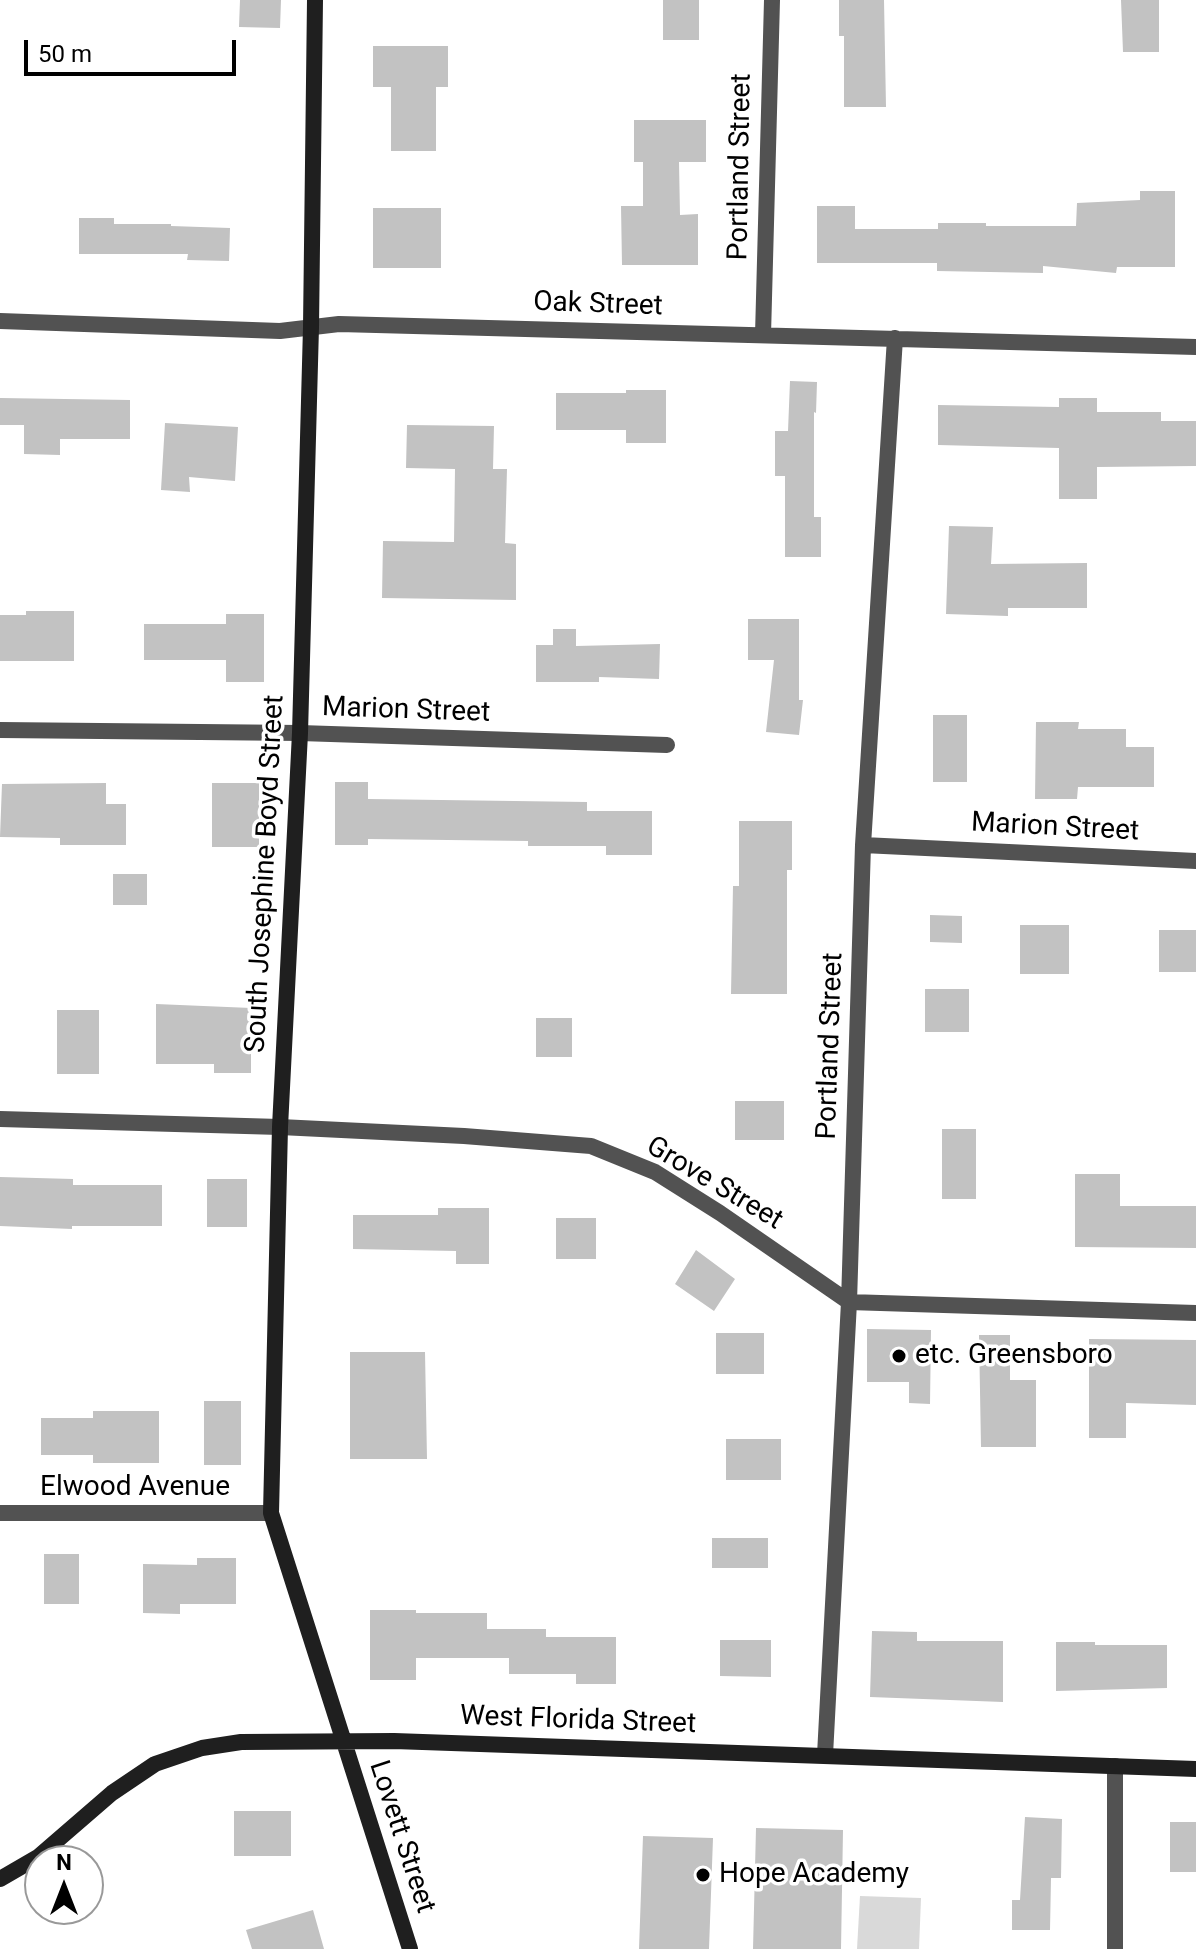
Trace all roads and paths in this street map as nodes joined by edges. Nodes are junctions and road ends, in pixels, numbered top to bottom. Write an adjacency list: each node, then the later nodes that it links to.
1 (315, 0): 4 (main road, South Josephine Boyd Street)
2 (772, 0): 5 (street, Portland Street)
3 (0, 321): 4 (street, Oak Street)
4 (311, 327): 5 (street, Oak Street); 9 (main road, South Josephine Boyd Street)
5 (763, 335): 6 (street, Oak Street)
6 (895, 338): 7 (street, Oak Street); 11 (street, Portland Street)
7 (1196, 347)
8 (0, 730): 9 (street, Marion Street)
9 (300, 733): 10 (street, Marion Street); 14 (main road, South Josephine Boyd Street)
10 (667, 745)
11 (863, 845): 12 (street, Marion Street); 15 (street, Portland Street)
12 (1196, 861)
13 (0, 1119): 14 (street, Grove Street)
14 (280, 1127): 15 (street, Grove Street); 18 (main road, South Josephine Boyd Street)
15 (849, 1302): 16 (street); 20 (street, Portland Street)
16 (1196, 1313)
17 (0, 1513): 18 (street, Elwood Avenue)
18 (271, 1513): 19 (main road, South Josephine Boyd Street)
19 (343, 1740): 20 (main road, West Florida Street); 23 (main road, West Florida Street); 24 (main road, Lovett Street)
20 (825, 1755): 21 (main road, West Florida Street)
21 (1115, 1766): 22 (main road, West Florida Street); 25 (street)
22 (1196, 1769)
23 (0, 1879)
24 (410, 1949)
25 (1115, 1949)

